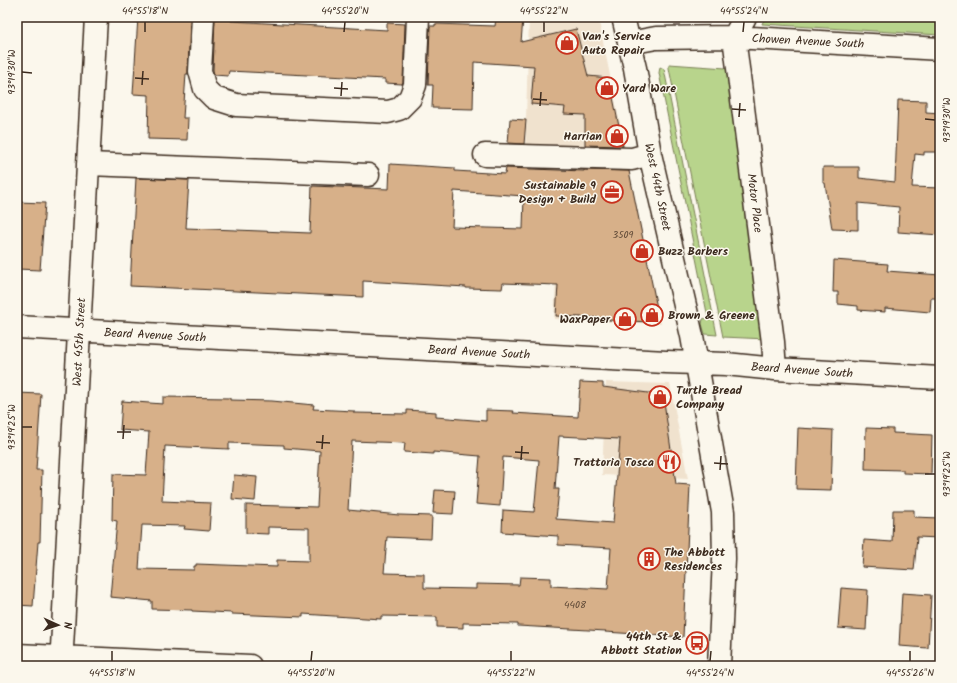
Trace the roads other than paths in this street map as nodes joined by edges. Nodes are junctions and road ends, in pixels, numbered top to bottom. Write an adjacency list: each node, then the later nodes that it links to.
1 (96, 17): 11 (street, West 45th Street)
2 (203, 17): 3 (street)
3 (418, 17)
4 (623, 17): 7 (street, West 44th Street)
5 (745, 17): 6 (street)
6 (734, 37): 7 (street, Chowen Avenue South); 8 (street, Chowen Avenue South); 16 (street, Motor Place)
7 (629, 43): 9 (street, West 44th Street)
8 (940, 49)
9 (650, 154): 10 (street); 15 (street, West 44th Street)
10 (485, 155)
11 (88, 164): 12 (street); 14 (street, West 45th Street)
12 (368, 175)
13 (17, 327): 14 (street, Beard Avenue South)
14 (79, 331): 15 (street, Beard Avenue South); 19 (street, West 45th Street)
15 (697, 363): 16 (street, Beard Avenue South); 21 (street, West 44th Street)
16 (775, 369): 17 (street, Beard Avenue South)
17 (940, 378)
18 (17, 655): 19 (street)
19 (61, 662): 20 (street)
20 (250, 666)
21 (719, 666)

